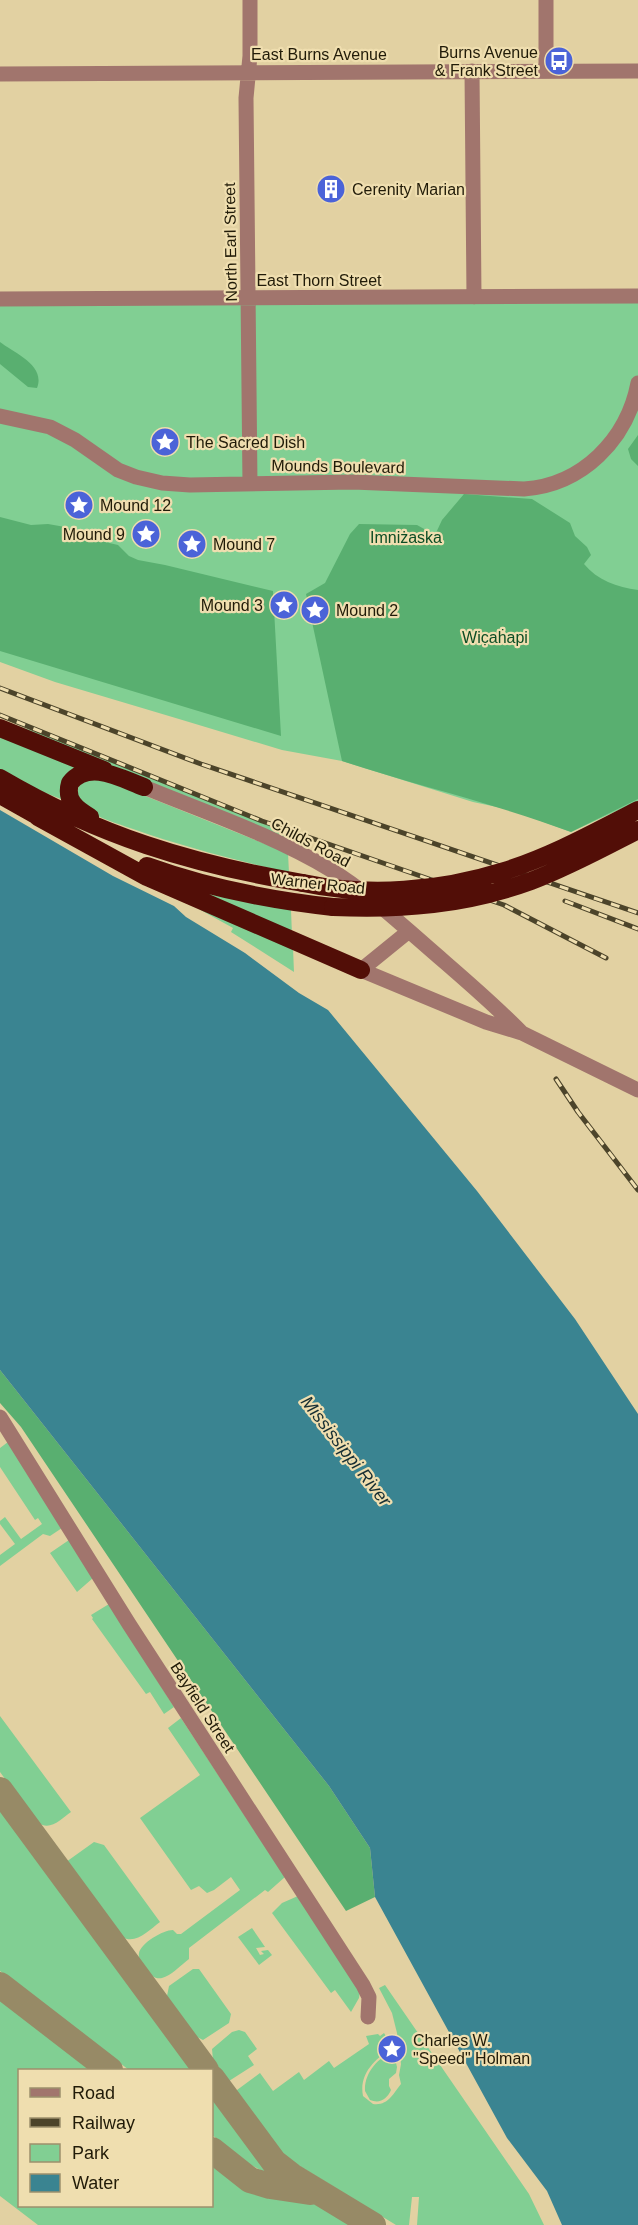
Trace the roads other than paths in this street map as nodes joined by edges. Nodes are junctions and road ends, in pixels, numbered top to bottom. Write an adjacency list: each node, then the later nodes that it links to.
1 (250, 0): 6 (street, North Earl Street)
2 (546, 0): 5 (street)
3 (638, 70): 5 (street, East Burns Avenue)
4 (472, 71): 5 (street, East Burns Avenue); 6 (street, East Burns Avenue); 9 (street)
5 (546, 71)
6 (248, 72): 7 (street, East Burns Avenue); 10 (street, North Earl Street)
7 (0, 74)
8 (638, 296): 9 (street, East Thorn Street)
9 (474, 297): 10 (street, East Thorn Street)
10 (249, 298): 11 (street, East Thorn Street); 14 (street, North Earl Street)
11 (0, 299)
12 (638, 383): 14 (street, Mounds Boulevard)
13 (0, 416): 14 (street, Mounds Boulevard)
14 (250, 484)
15 (0, 728): 17 (highway)
16 (0, 778): 22 (highway, Warner Road)
17 (144, 787): 22 (highway); 23 (street, Childs Road)
18 (0, 795): 20 (highway, Warner Road)
19 (638, 810): 22 (highway, Warner Road, bridge)
20 (38, 817): 21 (highway, Warner Road, bridge); 24 (highway)
21 (638, 830)
22 (159, 851)
23 (409, 931): 24 (street); 25 (street, Childs Road)
24 (361, 969): 25 (street, Childs Road)
25 (522, 1033): 26 (street, Childs Road)
26 (638, 1090)
27 (0, 1418): 28 (street, Bayfield Street)
28 (369, 2017)

